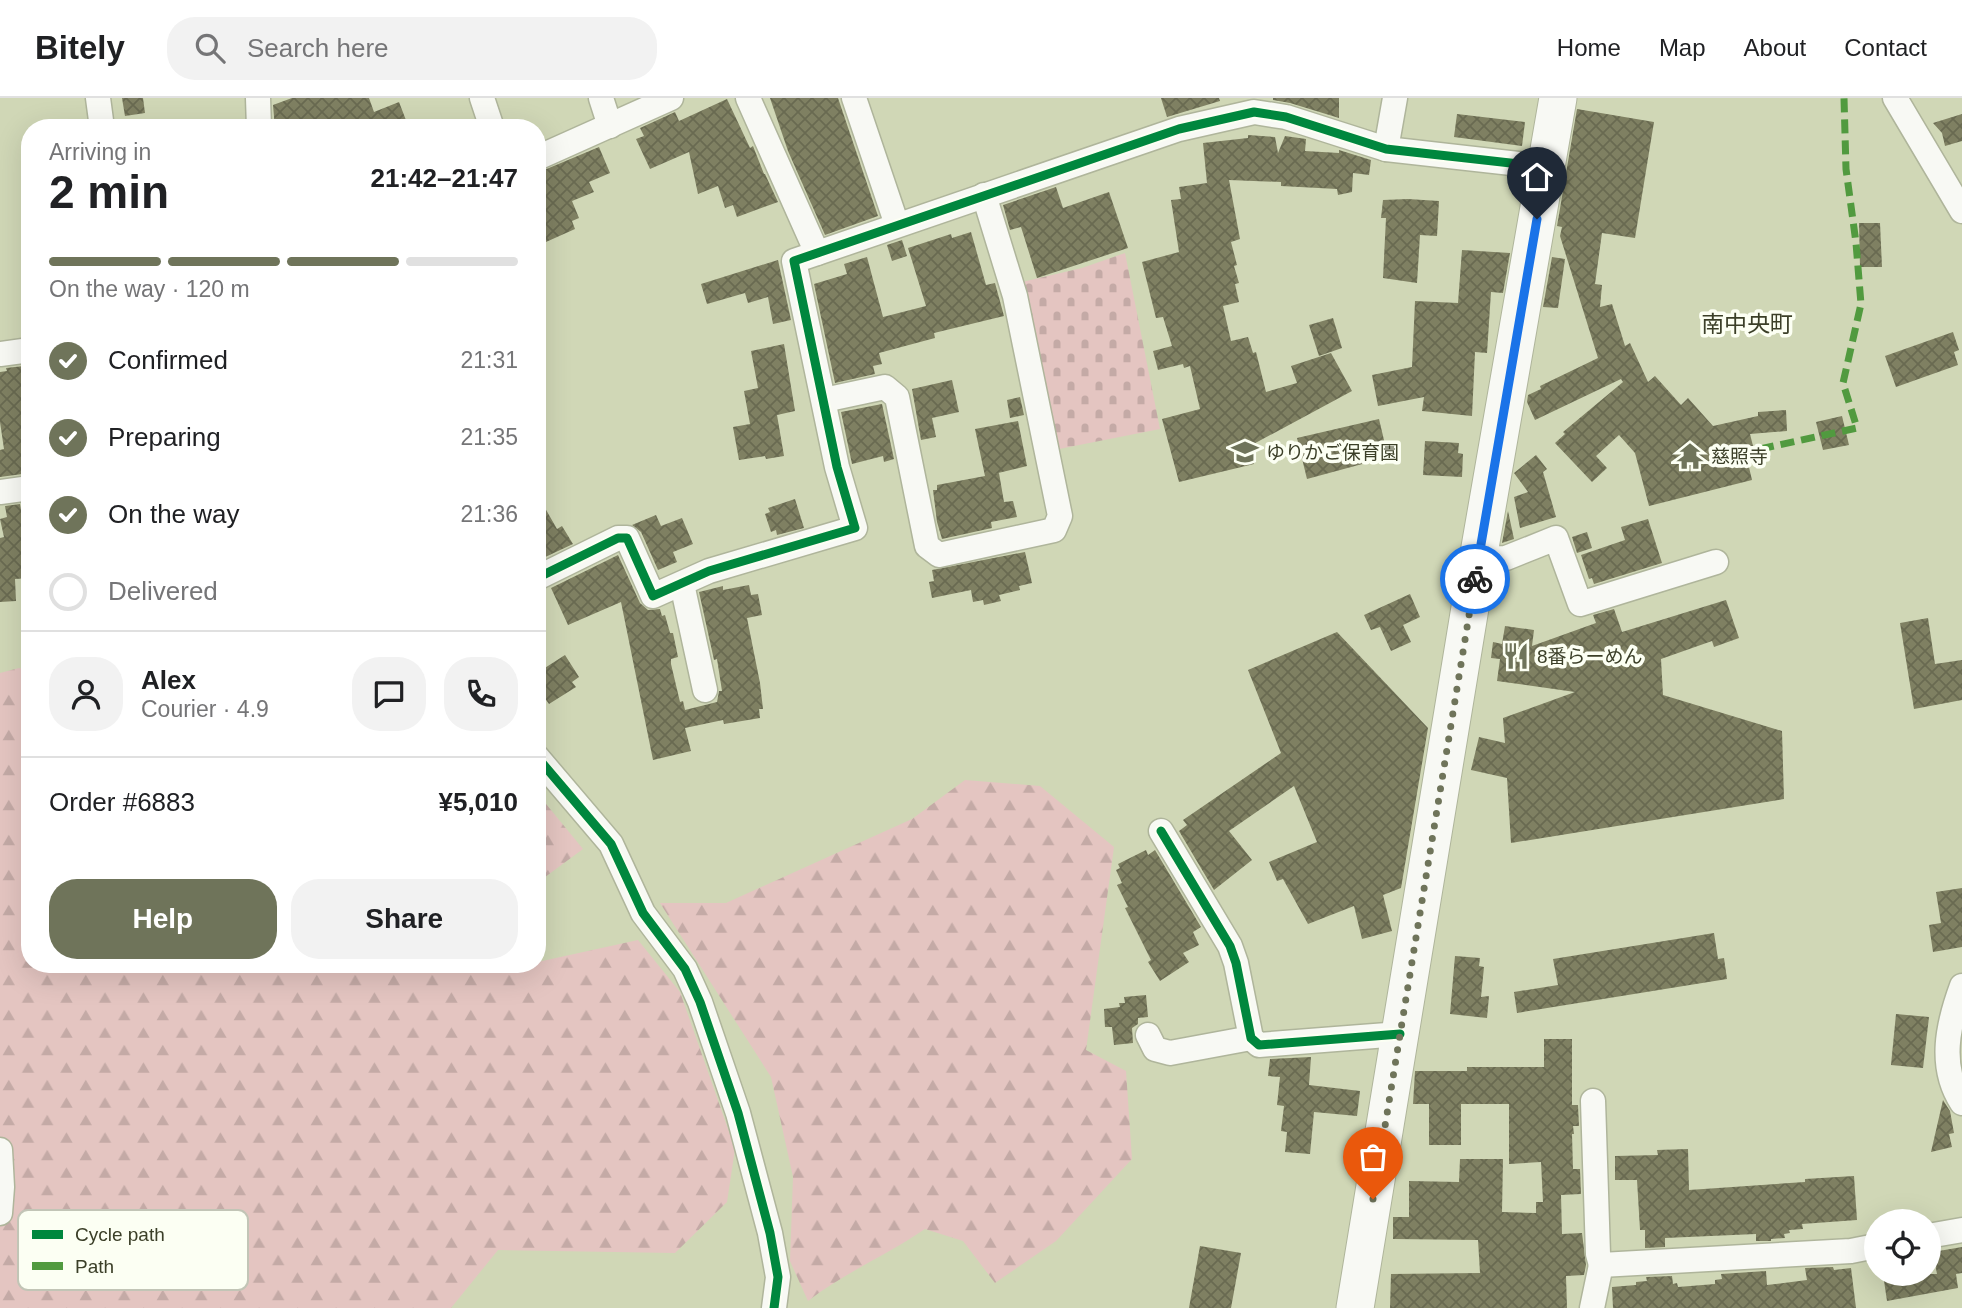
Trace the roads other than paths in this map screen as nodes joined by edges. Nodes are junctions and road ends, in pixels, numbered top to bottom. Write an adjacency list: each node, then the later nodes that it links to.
1 (98, 98): 11 (street)
2 (258, 98): 12 (street)
3 (601, 98): 13 (street)
4 (671, 98): 13 (street)
5 (748, 98): 20 (street)
6 (854, 98): 19 (street)
7 (1395, 98): 14 (street)
8 (1558, 98): 16 (highway)
9 (1895, 98): 18 (street)
10 (1263, 105): 14 (street); 17 (street)
11 (101, 119)
12 (259, 119)
13 (610, 126): 15 (street)
14 (1387, 149): 16 (street)
15 (546, 154)
16 (1546, 167): 26 (highway)
17 (984, 195): 19 (street); 23 (street)
18 (1962, 211)
19 (897, 225): 20 (street)
20 (817, 253): 23 (street)
21 (21, 351): 22 (street)
22 (0, 354)
23 (824, 400): 29 (street)
24 (21, 489): 25 (street)
25 (0, 492)
26 (1478, 559): 27 (street); 34 (highway)
27 (1716, 562)
28 (546, 574): 29 (street)
29 (682, 584): 30 (street)
30 (705, 690)
31 (546, 768): 46 (street)
32 (1161, 831): 36 (street)
33 (1962, 986): 37 (street)
34 (1400, 1034): 36 (street); 47 (highway)
35 (1148, 1035): 36 (street)
36 (1251, 1038)
37 (1955, 1043): 39 (street)
38 (1593, 1101): 45 (street)
39 (1962, 1103)
40 (0, 1150): 41 (street)
41 (0, 1213)
42 (1962, 1230): 43 (street)
43 (1941, 1234)
44 (1864, 1248): 45 (street)
45 (1601, 1265): 48 (street)
46 (774, 1308)
47 (1355, 1308)
48 (1592, 1308)

